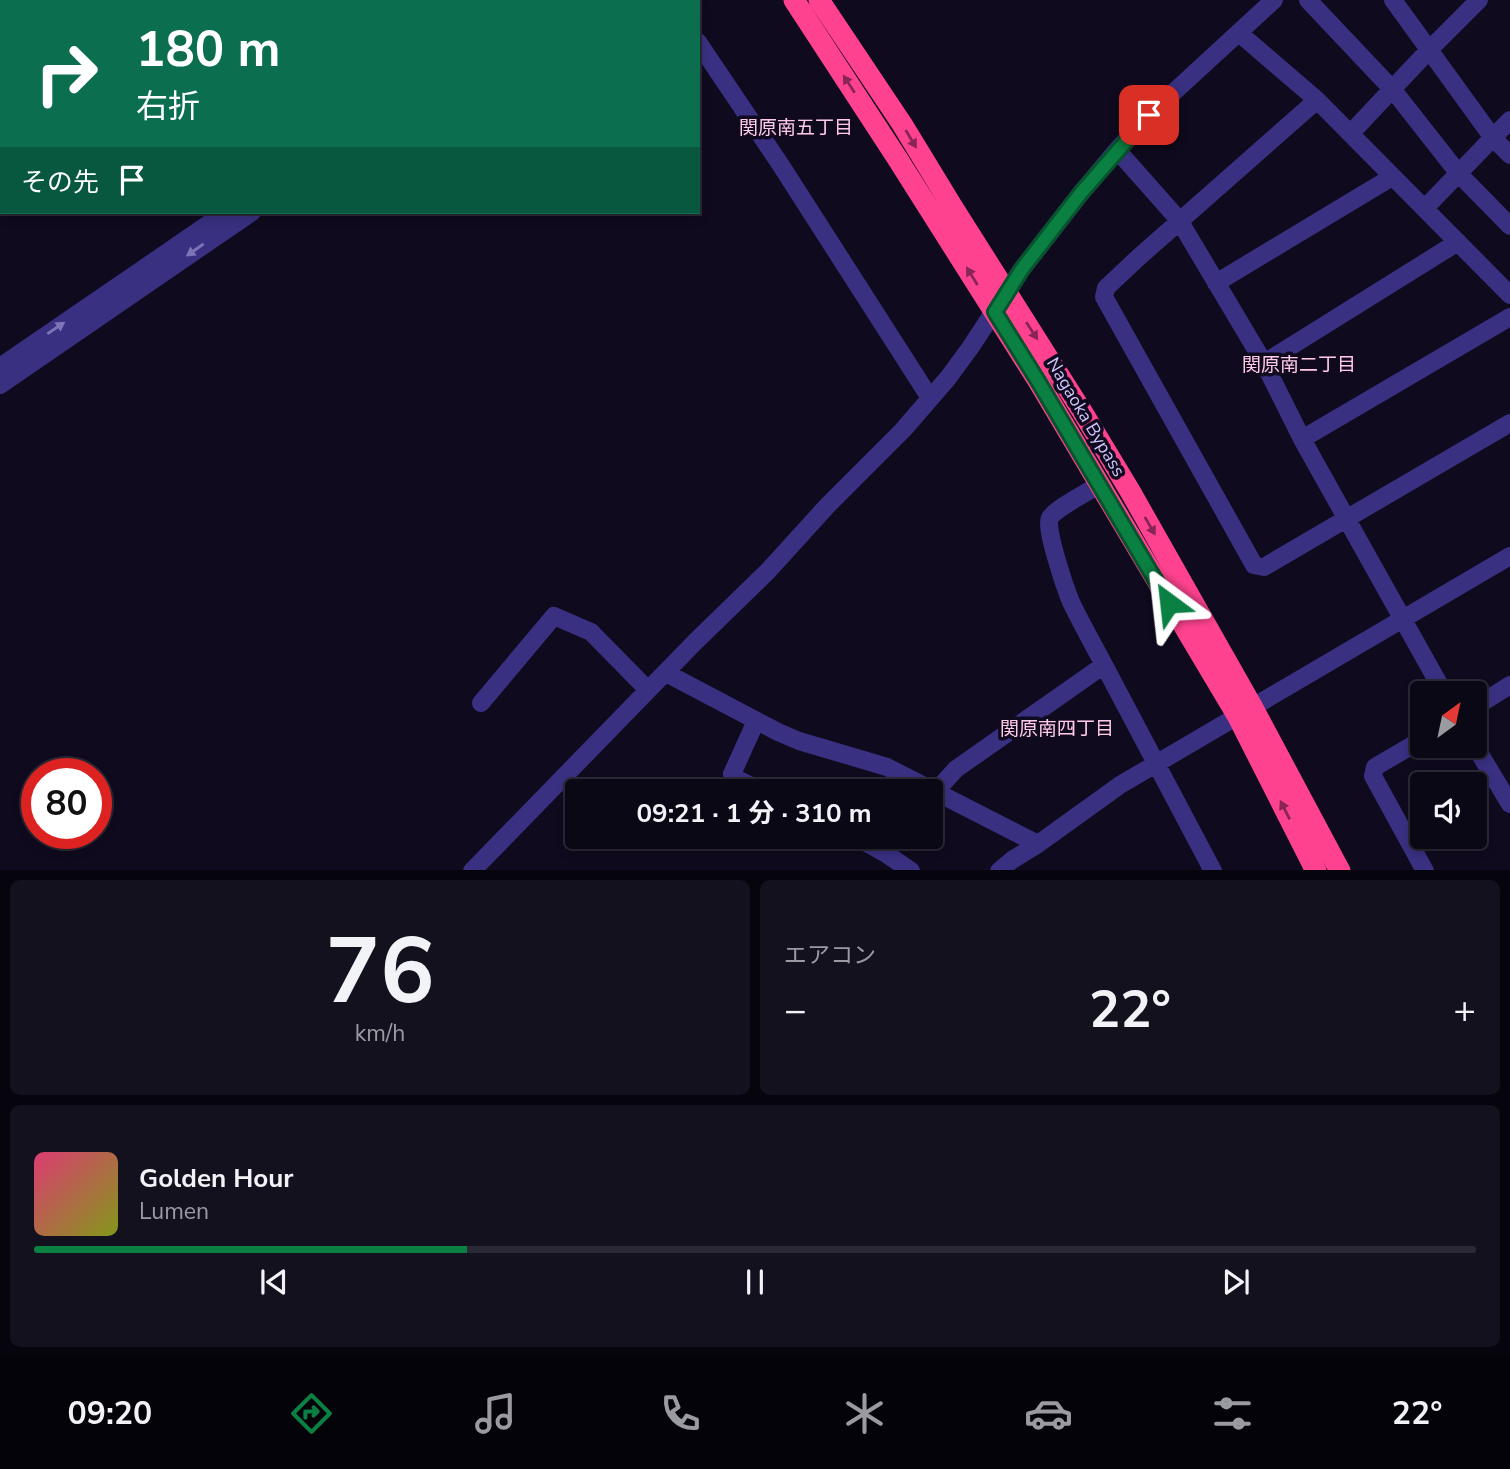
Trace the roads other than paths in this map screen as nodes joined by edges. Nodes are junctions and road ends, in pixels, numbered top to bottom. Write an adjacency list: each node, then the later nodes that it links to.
1 (787, 0): 8 (highway)
2 (794, 0): 8 (highway, Nagaoka Bypass)
3 (819, 0): 28 (highway, Nagaoka Bypass, one-way to 28)
4 (1274, 0): 9 (street)
5 (1308, 0): 12 (street)
6 (1393, 0): 11 (street)
7 (1479, 0): 11 (street)
8 (812, 28): 30 (highway, Nagaoka Bypass, one-way to 8)
9 (1239, 33): 13 (street); 17 (street)
10 (700, 45): 35 (street)
11 (1429, 50): 12 (street); 16 (street)
12 (1393, 90): 15 (street); 19 (street)
13 (1317, 100): 15 (street); 24 (street)
14 (1510, 120): 16 (street)
15 (1351, 134): 20 (street)
16 (1493, 138): 18 (street); 19 (street)
17 (1117, 150): 24 (street); 28 (street)
18 (1510, 155)
19 (1459, 174): 21 (street); 25 (street)
20 (1392, 177): 21 (street); 27 (street)
21 (1425, 208): 26 (street)
22 (223, 214): 33 (street, one-way to 22)
23 (249, 214): 34 (street, one-way to 34)
24 (1180, 220): 27 (street); 39 (street)
25 (1510, 226)
26 (1458, 242): 29 (street); 32 (street)
27 (1216, 283): 32 (street)
28 (1007, 293): 30 (street); 49 (highway, Nagaoka Bypass, one-way to 49)
29 (1510, 295)
30 (995, 312): 35 (street); 38 (highway, Nagaoka Bypass)
31 (1510, 317): 37 (street)
32 (1264, 363): 37 (street)
33 (0, 367)
34 (0, 385)
35 (930, 398): 43 (street)
36 (1510, 423): 39 (street)
37 (1303, 439): 39 (street)
38 (1100, 484): 42 (street); 49 (highway, Nagaoka Bypass)
39 (1347, 518): 41 (street)
40 (1510, 556): 41 (street)
41 (1402, 620): 44 (street); 49 (street)
42 (1104, 665): 53 (street); 56 (street)
43 (666, 673): 46 (street); 50 (street)
44 (1437, 681)
45 (1510, 685): 47 (street)
46 (648, 690): 48 (street); 61 (street)
47 (1488, 699)
48 (481, 703)
49 (1246, 713): 53 (street); 65 (highway, Nagaoka Bypass, one-way to 49); 66 (highway, Nagaoka Bypass)
50 (756, 721): 54 (street); 55 (street)
51 (1410, 746): 67 (street)
52 (1482, 758): 58 (street)
53 (1156, 764): 59 (street); 64 (street)
54 (737, 779)
55 (910, 779)
56 (943, 784)
57 (943, 796): 59 (street)
58 (1510, 804)
59 (1038, 844): 63 (street)
60 (877, 849): 62 (street)
61 (472, 870)
62 (911, 870)
63 (999, 870)
64 (1213, 870)
65 (1316, 870)
66 (1340, 870)
67 (1425, 870)

